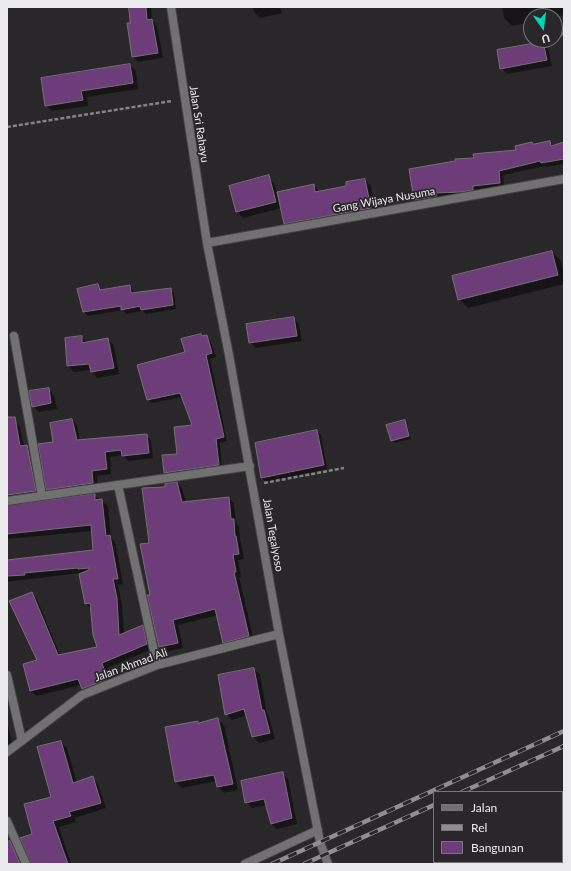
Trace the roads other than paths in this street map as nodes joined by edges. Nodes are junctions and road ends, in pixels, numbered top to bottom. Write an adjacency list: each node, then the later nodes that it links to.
1 (171, 7): 3 (street, Jalan Sri Rahayu)
2 (564, 179): 3 (street, Gang Wijaya Nusuma)
3 (207, 243): 5 (street, Jalan Tegalyoso)
4 (14, 336): 7 (street)
5 (250, 466): 6 (street); 9 (street, Jalan Tegalyoso)
6 (118, 485): 7 (street); 10 (street)
7 (42, 496): 8 (street)
8 (7, 501)
9 (279, 634): 10 (street, Jalan Ahmad Ali); 15 (street, Jalan Tegalyoso)
10 (157, 665): 12 (street, Jalan Ahmad Ali)
11 (7, 675): 12 (street)
12 (22, 740): 13 (street, Jalan Ahmad Ali)
13 (7, 752)
14 (7, 821): 16 (street)
15 (318, 830): 17 (street); 18 (street, Jalan Tegalyoso)
16 (26, 864)
17 (245, 864)
18 (328, 864)

